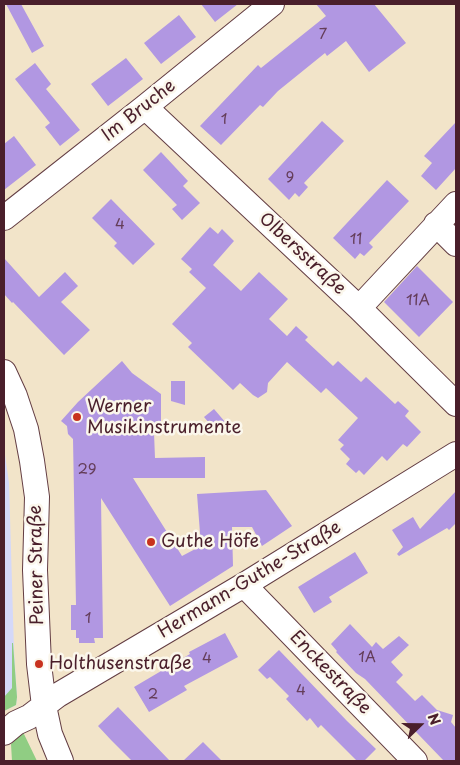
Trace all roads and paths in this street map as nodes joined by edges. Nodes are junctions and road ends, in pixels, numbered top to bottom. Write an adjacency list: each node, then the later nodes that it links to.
1 (272, 4): 2 (street, Im Bruche)
2 (145, 107): 4 (street, Im Bruche); 7 (street, Olbersstraße)
3 (456, 204): 5 (street)
4 (4, 218)
5 (436, 224): 6 (street); 7 (street)
6 (456, 244)
7 (359, 308): 9 (street, Olbersstraße)
8 (4, 372): 12 (street, Peiner Straße)
9 (456, 404)
10 (456, 454): 11 (street, Hermann-Guthe-Straße)
11 (244, 585): 12 (street, Hermann-Guthe-Straße); 15 (street, Enckestraße)
12 (44, 706): 13 (street); 14 (street, Peiner Straße)
13 (4, 733)
14 (61, 761)
15 (415, 761)

